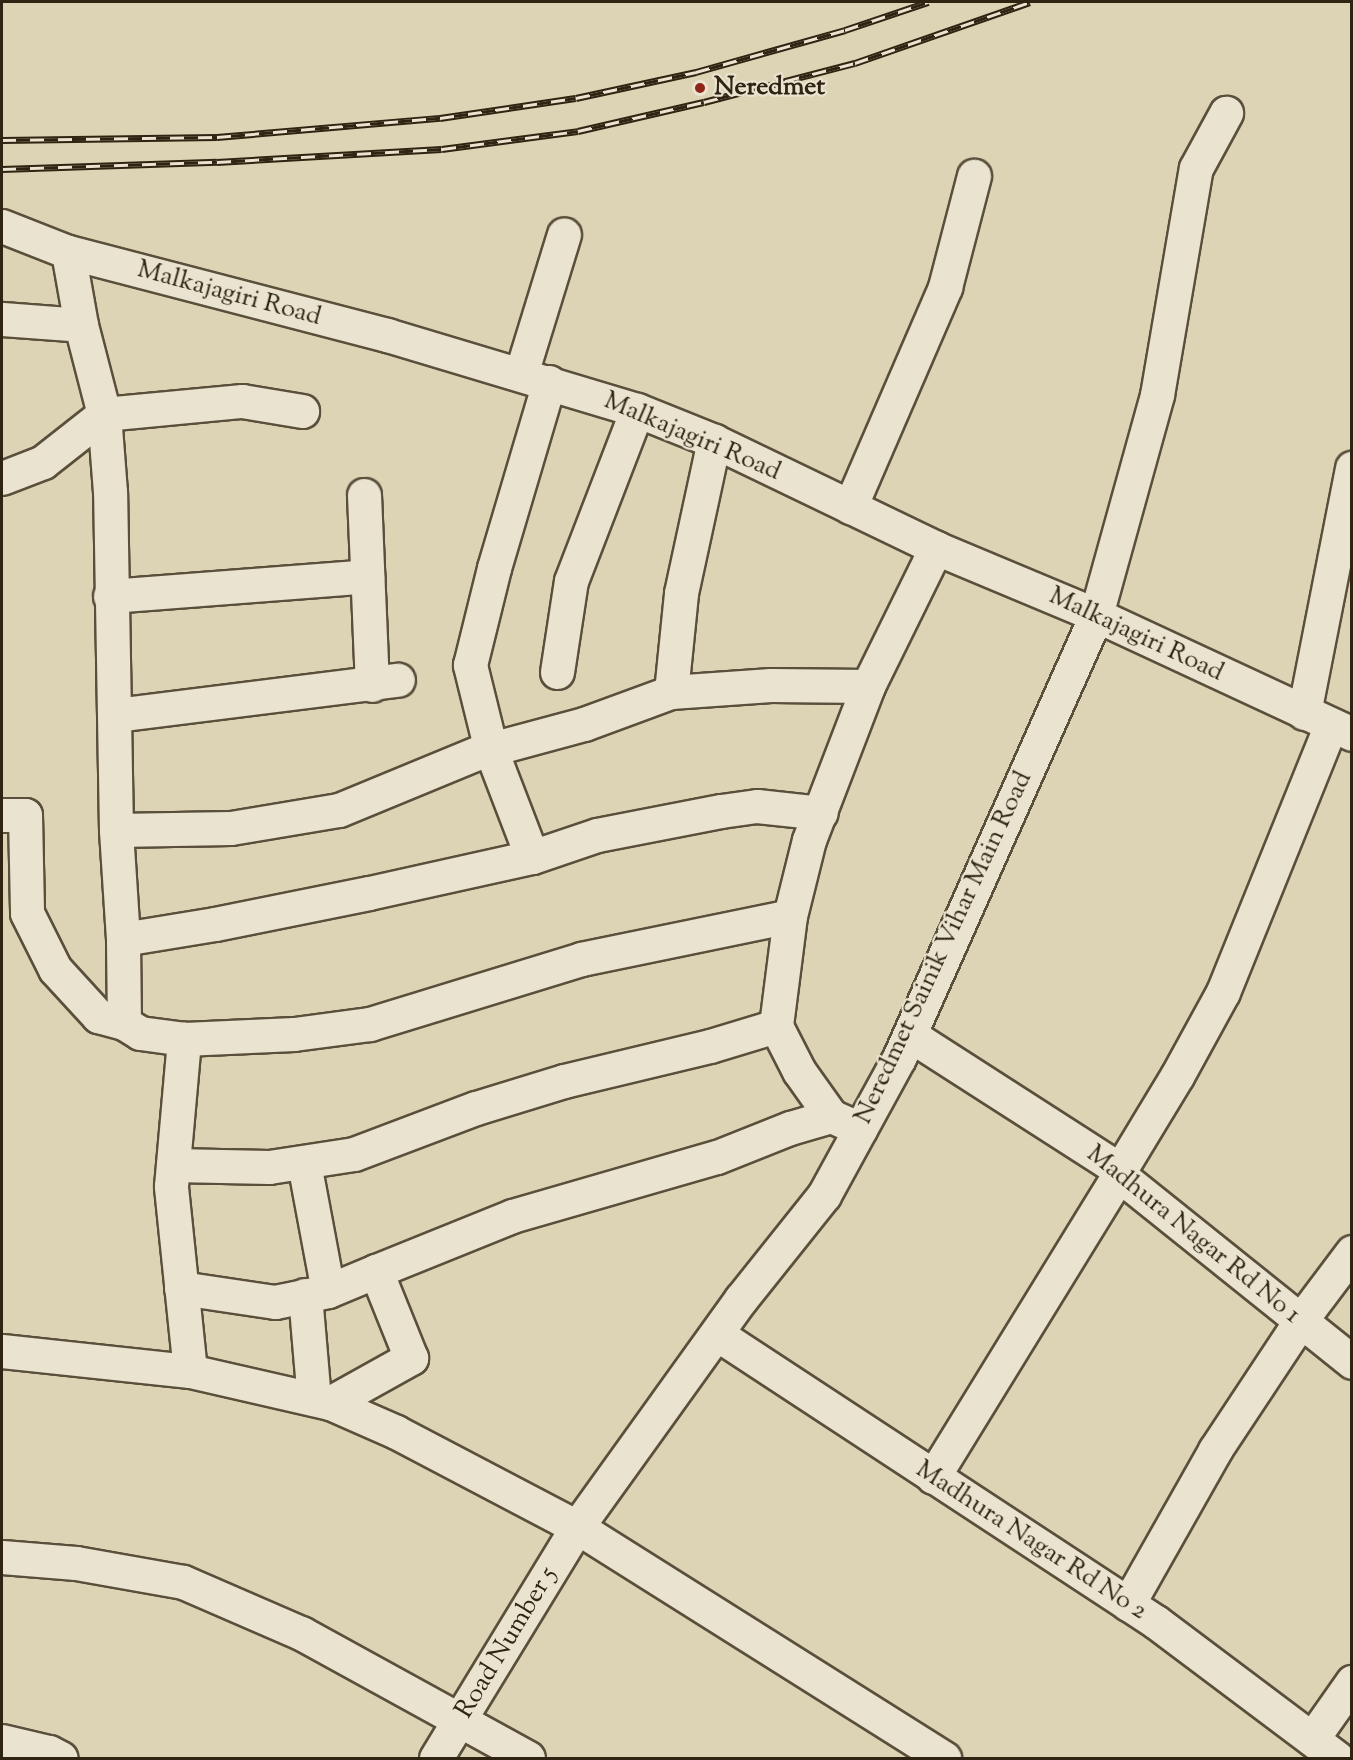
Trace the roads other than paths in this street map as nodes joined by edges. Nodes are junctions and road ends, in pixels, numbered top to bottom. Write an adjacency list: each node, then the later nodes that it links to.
1 (1226, 113): 20 (street, Neredmet Sainik Vihar Main Road)
2 (974, 176): 16 (street)
3 (2, 226): 5 (street, Malkajagiri Road)
4 (564, 234): 8 (street)
5 (68, 252): 7 (street); 8 (street, Malkajagiri Road)
6 (2, 319): 7 (street)
7 (81, 325): 11 (street)
8 (535, 378): 9 (street, Malkajagiri Road); 26 (street)
9 (637, 410): 12 (street, Malkajagiri Road); 21 (street)
10 (302, 411): 11 (street)
11 (104, 414): 14 (street); 19 (street)
12 (714, 441): 16 (street, Malkajagiri Road); 23 (street)
13 (1352, 468): 25 (street)
14 (2, 478)
15 (364, 495): 18 (street)
16 (850, 507): 17 (street, Malkajagiri Road)
17 (936, 548): 20 (street, Malkajagiri Road); 22 (street)
18 (367, 576): 19 (street); 24 (street)
19 (110, 596): 24 (street)
20 (1096, 615): 25 (street, Malkajagiri Road); 35 (street, Neredmet Sainik Vihar Main Road)
21 (557, 672)
22 (868, 686): 23 (street); 27 (street)
23 (670, 692): 26 (street)
24 (115, 715): 29 (street)
25 (1329, 724): 40 (street)
26 (491, 750): 29 (street); 30 (street)
27 (821, 813): 30 (street); 31 (street)
28 (2, 815): 33 (street)
29 (116, 830): 32 (street)
30 (532, 857): 32 (street)
31 (790, 916): 34 (street); 36 (street)
32 (123, 939): 33 (street)
33 (123, 1023): 36 (street)
34 (776, 1026): 37 (street); 38 (street)
35 (910, 1035): 37 (street, Neredmet Sainik Vihar Main Road); 40 (street, Madhura Nagar Rd No 1)
36 (184, 1039): 39 (street)
37 (846, 1123): 42 (street); 46 (street, Neredmet Sainik Vihar Main Road)
38 (304, 1163): 39 (street); 44 (street)
39 (173, 1165): 43 (street)
40 (1120, 1173): 45 (street, Madhura Nagar Rd No 1); 51 (street)
41 (1352, 1252): 45 (street)
42 (376, 1271): 44 (street); 50 (street)
43 (181, 1288): 44 (street); 49 (street)
44 (317, 1293): 50 (street)
45 (1301, 1320): 48 (street, Madhura Nagar Rd No 1); 54 (street)
46 (717, 1334): 51 (street, Madhura Nagar Rd No 2); 52 (street, Neredmet Sainik Vihar Main Road)
47 (2, 1352): 49 (street)
48 (1352, 1362)
49 (190, 1371): 50 (street)
50 (322, 1401): 52 (street)
51 (933, 1477): 54 (street, Madhura Nagar Rd No 2)
52 (577, 1527): 56 (street, Road Number 5); 62 (street)
53 (2, 1557): 56 (street)
54 (1128, 1604): 58 (street, Madhura Nagar Rd No 2)
55 (1352, 1682): 58 (street)
56 (460, 1719): 60 (street, Road Number 5); 61 (street)
57 (2, 1741): 59 (street)
58 (1325, 1749)
59 (61, 1758)
60 (436, 1758)
61 (528, 1758)
62 (944, 1758)

